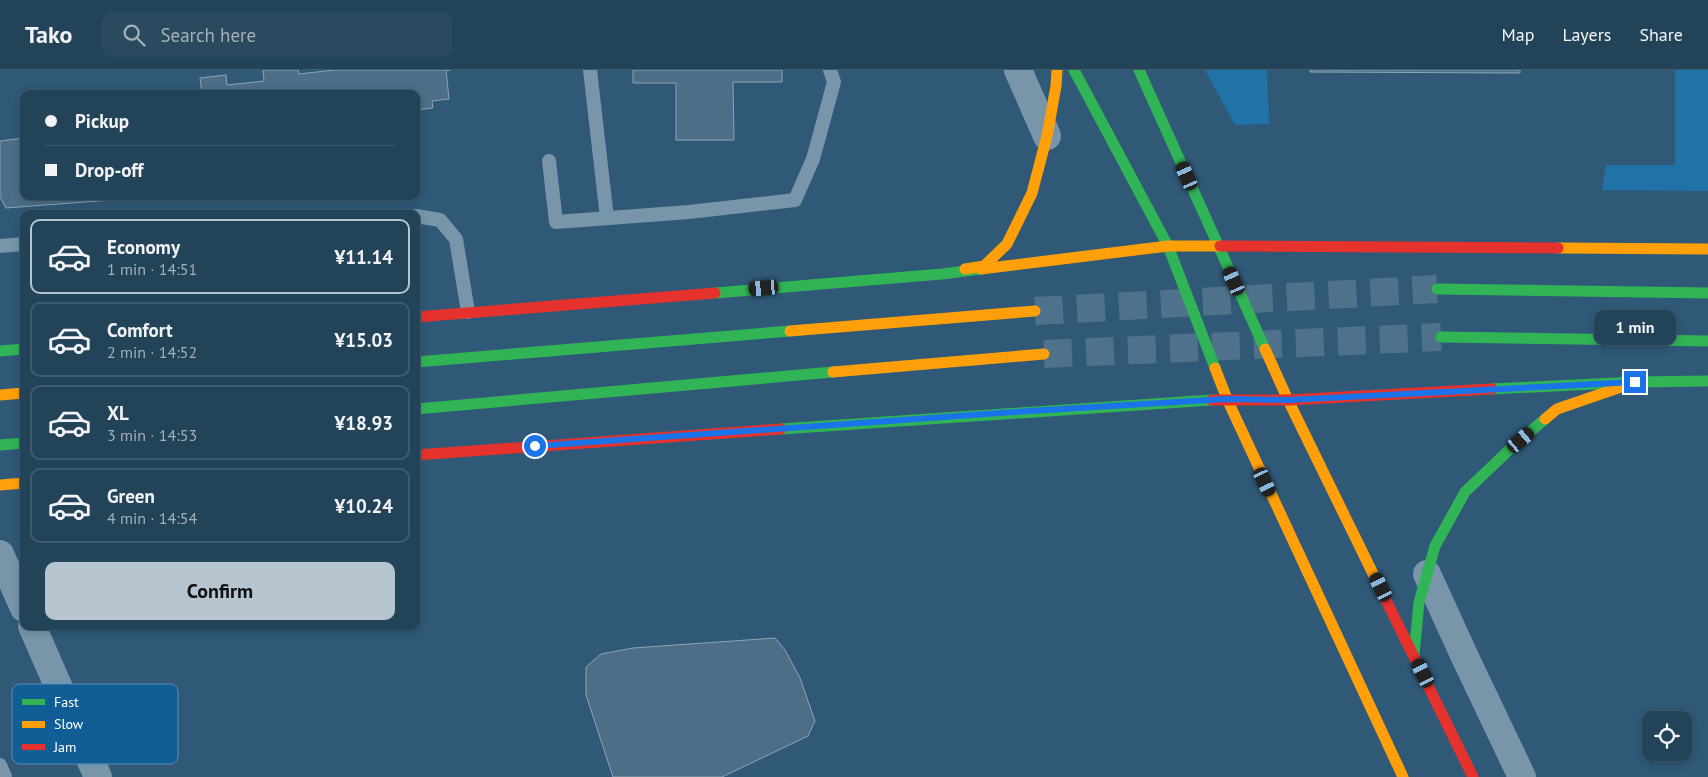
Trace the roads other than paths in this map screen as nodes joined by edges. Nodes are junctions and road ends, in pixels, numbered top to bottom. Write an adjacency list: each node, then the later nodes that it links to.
1 (590, 70): 10 (lane)
2 (830, 70): 10 (lane)
3 (1018, 70): 7 (street)
4 (1057, 70): 7 (main road)
5 (1074, 70): 13 (main road)
6 (1139, 70): 14 (main road)
7 (1047, 136): 16 (main road)
8 (549, 161): 10 (lane)
9 (420, 217): 20 (lane)
10 (607, 218)
11 (20, 244): 12 (lane)
12 (0, 246)
13 (1168, 246): 14 (main road); 16 (main road); 32 (main road)
14 (1219, 247): 15 (main road); 33 (main road)
15 (1708, 249)
16 (942, 274): 20 (main road)
17 (1437, 289): 18 (main road)
18 (1708, 293)
19 (1035, 311): 27 (main road)
20 (468, 312): 21 (main road)
21 (420, 316)
22 (1441, 337): 23 (main road)
23 (1708, 341)
24 (20, 349): 25 (main road)
25 (0, 351)
26 (1044, 354): 34 (main road)
27 (420, 362)
28 (1708, 381): 29 (main road)
29 (1635, 382): 33 (main road); 41 (main road)
30 (20, 393): 31 (main road)
31 (0, 395)
32 (1226, 399): 33 (main road); 37 (main road); 50 (main road)
33 (1288, 400): 44 (main road)
34 (420, 409)
35 (20, 443): 36 (main road)
36 (0, 445)
37 (420, 455)
38 (20, 483): 39 (main road)
39 (0, 485)
40 (0, 554): 42 (street)
41 (1427, 574): 44 (main road); 52 (street)
42 (20, 599)
43 (34, 630): 45 (street)
44 (1414, 655): 51 (main road)
45 (57, 684)
46 (92, 764): 49 (street)
47 (0, 765): 48 (lane)
48 (5, 777)
49 (98, 777)
50 (1403, 777)
51 (1473, 777)
52 (1522, 777)

